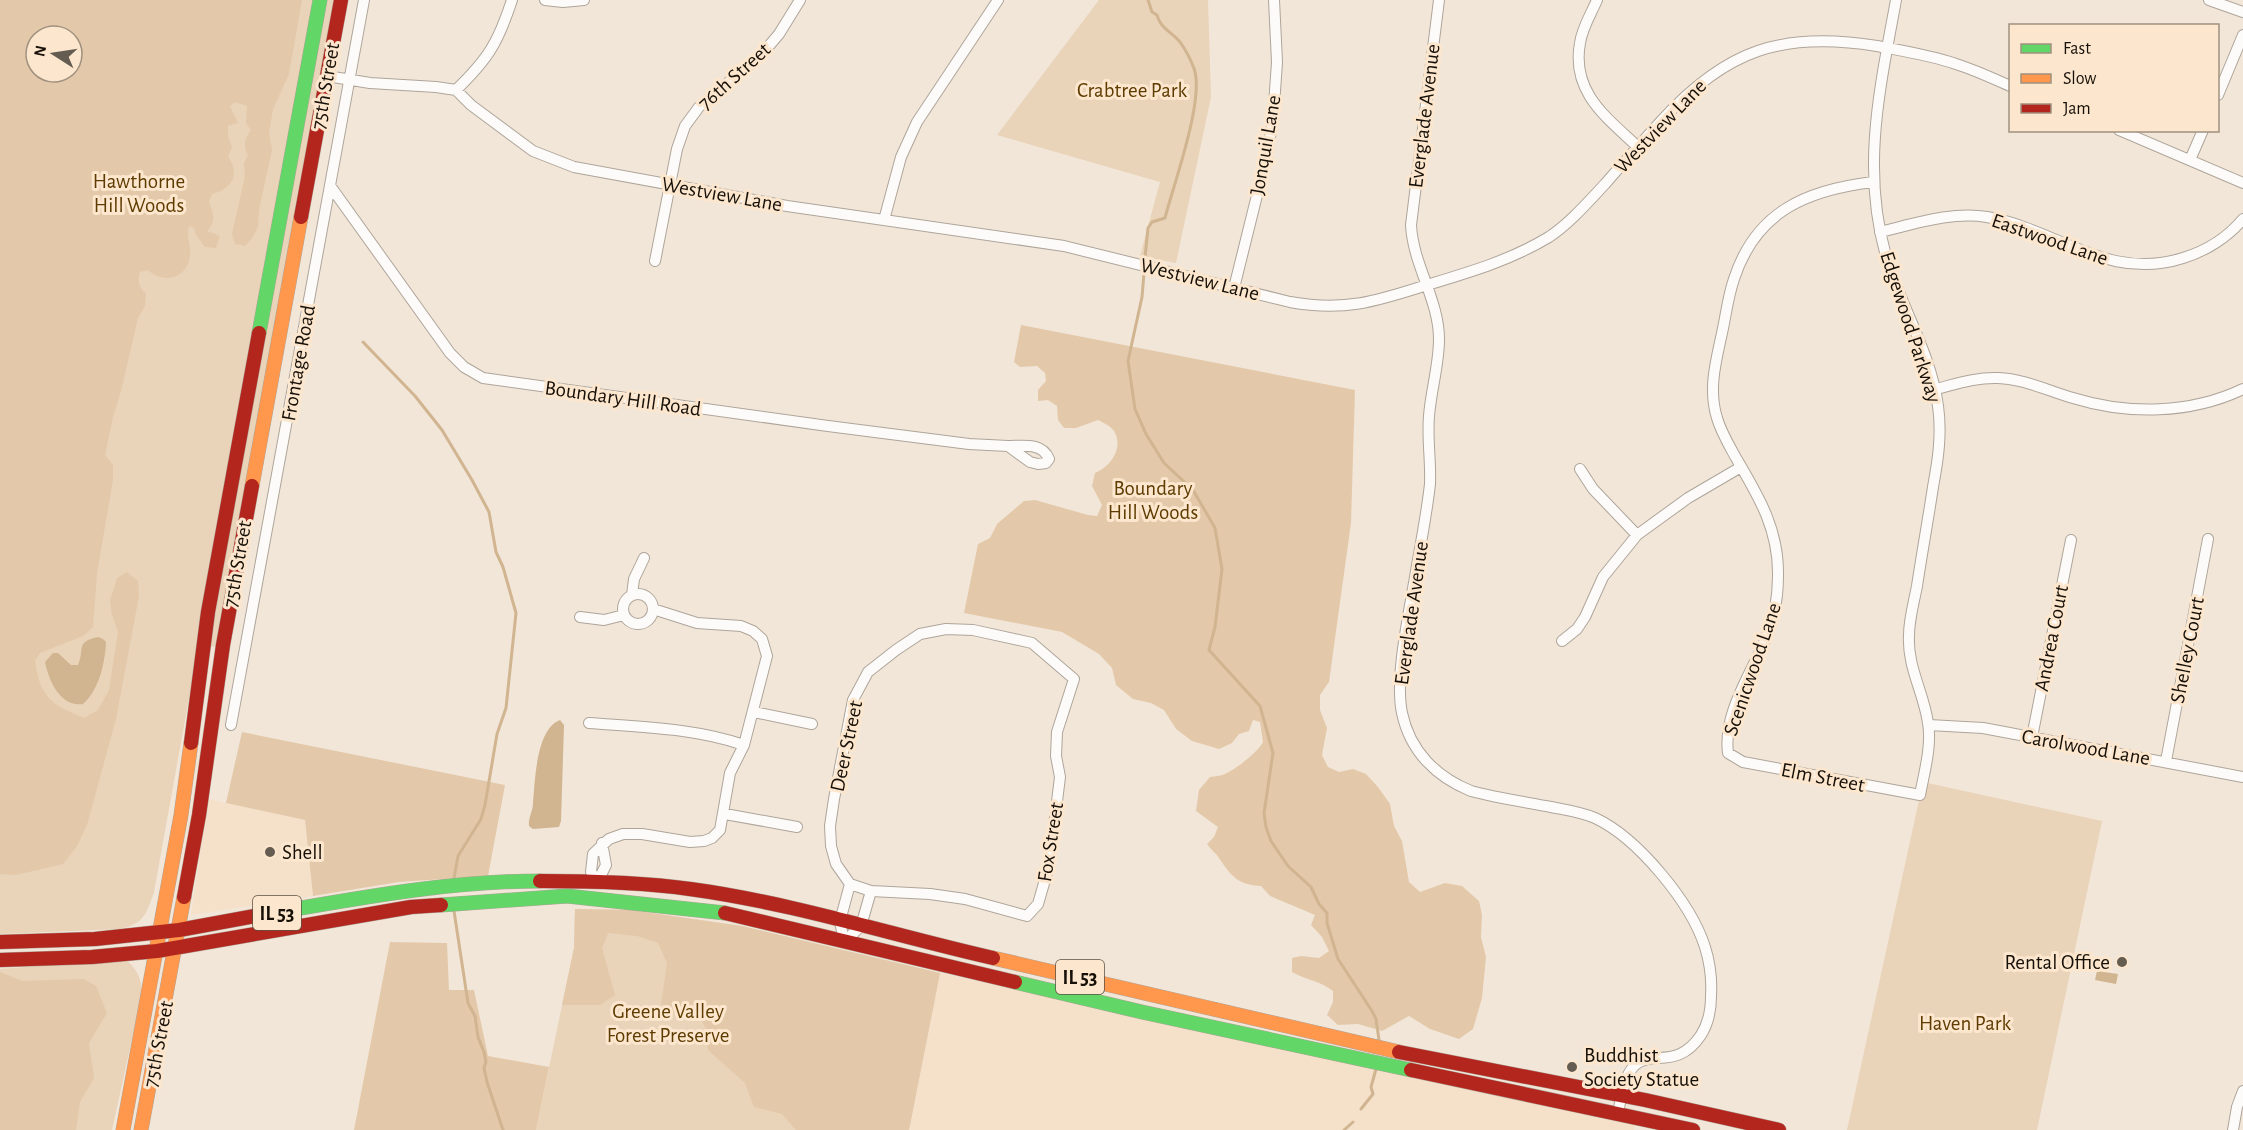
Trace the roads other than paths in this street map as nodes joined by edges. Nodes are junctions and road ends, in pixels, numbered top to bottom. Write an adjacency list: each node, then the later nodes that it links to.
1 (320, 0): 70 (main road, 75th Street)
2 (341, 0): 17 (main road, 75th Street)
3 (364, 0): 18 (street, Frontage Road)
4 (512, 0): 20 (street)
5 (545, 0): 6 (street)
6 (584, 0)
7 (800, 0): 28 (street, 76th Street)
8 (999, 0): 31 (street)
9 (1274, 0): 35 (street, Jonquil Lane)
10 (1439, 0): 34 (street, Everglade Avenue)
11 (1597, 0): 24 (street)
12 (1896, 0): 16 (street, Edgewood Parkway)
13 (2209, 0): 14 (street)
14 (2243, 12)
15 (2243, 35): 21 (street)
16 (1888, 48): 19 (street, Westview Lane); 24 (street, Westview Lane); 26 (street, Edgewood Parkway)
17 (327, 76): 18 (street); 69 (main road, 75th Street)
18 (349, 80): 20 (street); 29 (street, Frontage Road)
19 (2009, 86)
20 (456, 90): 28 (street, Westview Lane)
21 (2219, 90)
22 (2124, 132): 25 (street)
23 (2202, 132): 25 (street)
24 (1638, 147): 34 (street, Westview Lane)
25 (2190, 160): 27 (street)
26 (1873, 182): 32 (street, Edgewood Parkway); 39 (street, Scenicwood Lane)
27 (2243, 183)
28 (670, 185): 31 (street, Westview Lane); 33 (street, 76th Street)
29 (331, 187): 38 (street, Boundary Hill Road); 54 (street, Frontage Road)
30 (2243, 219): 32 (street, Eastwood Lane)
31 (884, 220): 35 (street, Westview Lane)
32 (1880, 232): 36 (street, Edgewood Parkway)
33 (655, 261)
34 (1426, 285): 35 (street, Westview Lane); 77 (street, Everglade Avenue)
35 (1234, 288)
36 (1936, 389): 37 (street); 55 (street, Edgewood Parkway)
37 (2243, 389)
38 (1008, 446)
39 (1741, 467): 41 (street); 58 (street, Scenicwood Lane)
40 (1580, 469): 41 (street)
41 (1637, 535): 49 (street)
42 (2208, 539): 59 (street, Shelley Court)
43 (2071, 540): 56 (street, Andrea Court)
44 (644, 558): 45 (street)
45 (632, 595): 46 (street); 47 (street)
46 (653, 609): 47 (street); 51 (street)
47 (624, 615): 48 (street)
48 (580, 617)
49 (1562, 640)
50 (1074, 679): 65 (street, Deer Street); 66 (street, Fox Street)
51 (753, 712): 53 (street); 57 (street)
52 (589, 723): 57 (street)
53 (812, 724)
54 (231, 725)
55 (1929, 725): 56 (street, Carolwood Lane); 61 (street, Edgewood Parkway)
56 (2032, 737): 59 (street, Carolwood Lane)
57 (744, 746): 62 (street)
58 (1728, 753): 61 (street, Elm Street)
59 (2166, 761): 60 (street, Carolwood Lane)
60 (2243, 777)
61 (1920, 795)
62 (725, 814): 63 (street); 64 (street)
63 (797, 827)
64 (598, 881): 67 (main road, IL 53); 69 (main road, IL 53)
65 (850, 884): 66 (street); 67 (street)
66 (871, 891): 68 (street)
67 (840, 921): 68 (main road, IL 53); 72 (street)
68 (861, 926): 72 (street); 77 (main road, IL 53)
69 (179, 930): 70 (main road, IL 53); 73 (main road, 75th Street)
70 (160, 932): 71 (main road, IL 53); 74 (main road, 75th Street)
71 (0, 942)
72 (844, 942): 73 (main road, IL 53); 78 (main road, IL 53)
73 (175, 948): 74 (main road, IL 53); 80 (main road, 75th Street)
74 (157, 951): 75 (main road, IL 53); 79 (main road, 75th Street)
75 (0, 960)
76 (2243, 1091): 83 (street)
77 (1622, 1095): 78 (street, Everglade Avenue); 82 (main road, IL 53)
78 (1618, 1113): 81 (main road, IL 53)
79 (123, 1130)
80 (141, 1130)
81 (1693, 1130)
82 (1779, 1130)
83 (2233, 1130)

